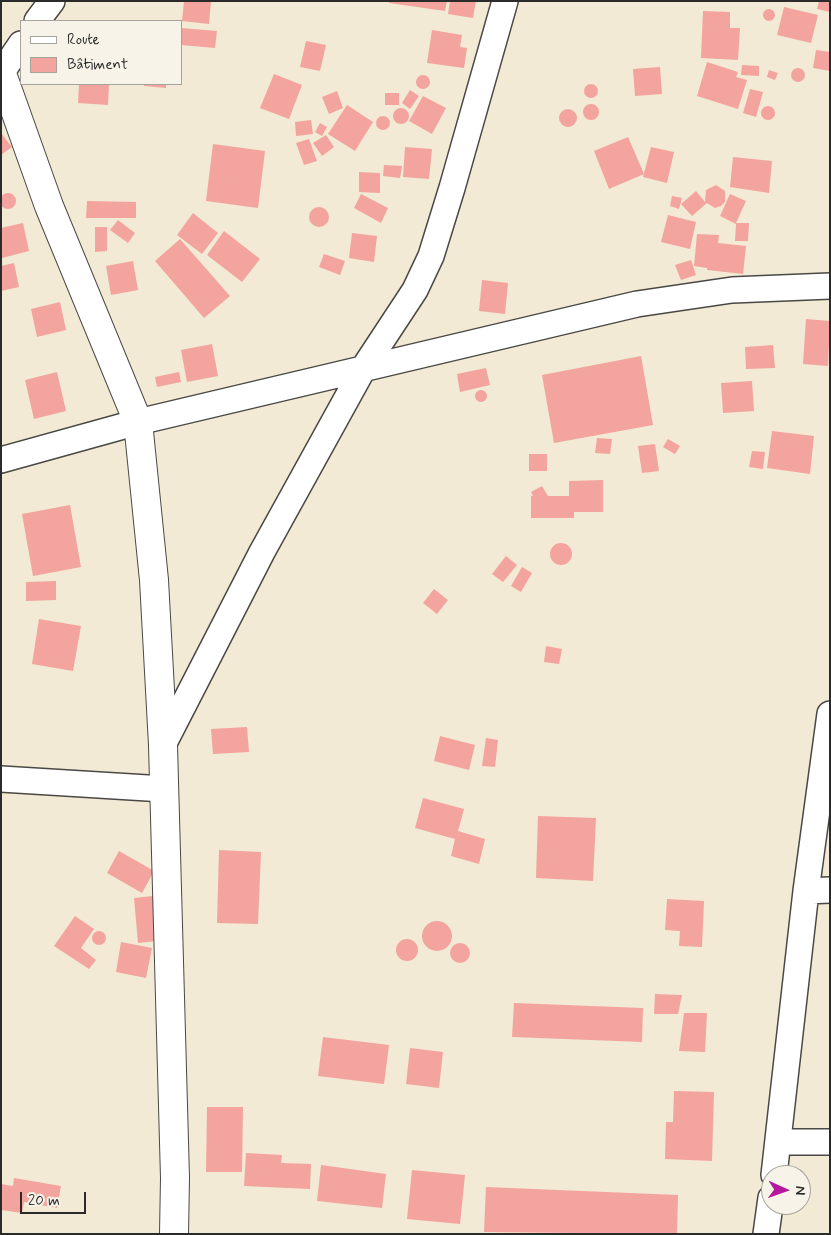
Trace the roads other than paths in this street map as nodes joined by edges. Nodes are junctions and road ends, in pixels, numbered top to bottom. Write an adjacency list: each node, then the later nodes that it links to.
1 (52, 1): 3 (street)
2 (505, 1): 7 (street)
3 (39, 20)
4 (20, 45): 5 (street)
5 (1, 72): 8 (main road)
6 (830, 286): 7 (street)
7 (363, 368): 8 (street); 11 (street)
8 (138, 422): 9 (street); 11 (main road)
9 (1, 460)
10 (830, 714): 14 (street)
11 (164, 745): 13 (main road)
12 (1, 779): 13 (street)
13 (164, 789): 19 (main road)
14 (818, 890): 15 (street)
15 (779, 1142): 16 (street); 17 (street)
16 (830, 1142)
17 (776, 1165)
18 (769, 1215): 20 (street)
19 (174, 1234)
20 (766, 1234)

